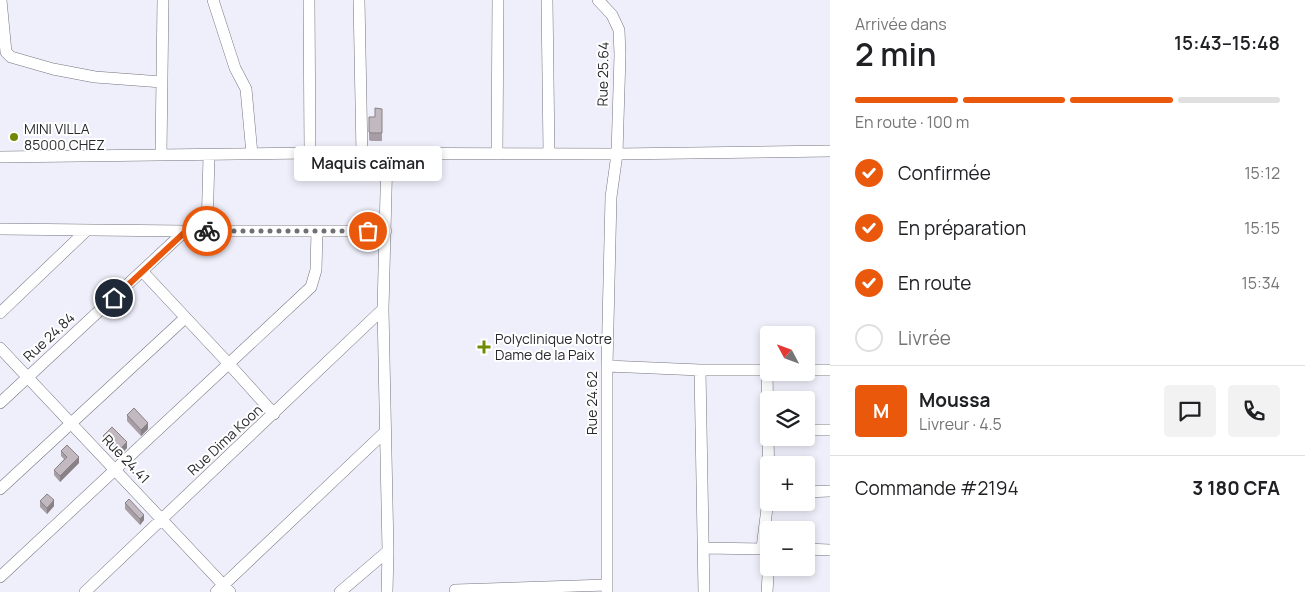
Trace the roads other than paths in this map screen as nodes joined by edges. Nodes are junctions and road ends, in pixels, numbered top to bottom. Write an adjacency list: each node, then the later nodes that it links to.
1 (1, 0): 9 (street)
2 (163, 0): 9 (street)
3 (214, 0): 14 (street)
4 (310, 0): 11 (street)
5 (359, 0): 15 (street)
6 (498, 0): 17 (street)
7 (547, 0): 12 (street)
8 (598, 0): 18 (street, Rue 25.64)
9 (162, 82): 13 (street)
10 (830, 151): 18 (street)
11 (310, 153): 14 (street); 15 (street)
12 (549, 153): 17 (street); 18 (street)
13 (162, 154): 19 (street); 20 (street)
14 (252, 154): 19 (street)
15 (362, 154): 16 (street)
16 (387, 154): 17 (street); 25 (street)
17 (497, 154)
18 (617, 154): 33 (street, Rue 24.62)
19 (209, 156): 24 (street)
20 (0, 157)
21 (0, 229): 22 (street)
22 (87, 230): 26 (street); 29 (street)
23 (316, 230): 24 (street); 25 (street); 32 (street)
24 (207, 231): 26 (street)
25 (386, 231): 28 (street)
26 (185, 232): 27 (street, Rue 24.84)
27 (142, 271): 30 (street); 38 (street, Rue 24.84)
28 (383, 309): 40 (street, Rue Dima Koon); 44 (street)
29 (0, 313)
30 (186, 318): 32 (street); 41 (street)
31 (0, 348): 38 (street, Rue 24.41)
32 (229, 364): 40 (street); 45 (street)
33 (607, 366): 34 (street); 57 (street, Rue 24.62)
34 (700, 370): 35 (street); 50 (street)
35 (760, 370)
36 (815, 370): 37 (street)
37 (830, 370)
38 (28, 377): 39 (street, Rue 24.84); 41 (street, Rue 24.41)
39 (0, 403)
40 (274, 414): 49 (street, Rue Dima Koon)
41 (71, 423): 45 (street, Rue 24.41); 46 (street)
42 (815, 430): 43 (street)
43 (830, 430)
44 (386, 431): 54 (street); 58 (street)
45 (115, 469): 49 (street, Rue 24.41); 56 (street)
46 (0, 489)
47 (830, 491): 48 (street)
48 (815, 492)
49 (163, 519): 58 (street, Rue 24.41); 60 (street, Rue Dima Koon)
50 (704, 548): 51 (street); 63 (street)
51 (760, 548)
52 (815, 550): 53 (street)
53 (830, 550)
54 (388, 551): 61 (street); 62 (street)
55 (768, 576): 64 (street)
56 (0, 577)
57 (606, 589): 59 (street)
58 (223, 590)
59 (456, 590)
60 (85, 592)
61 (340, 592)
62 (387, 592)
63 (704, 592)
64 (767, 592)

